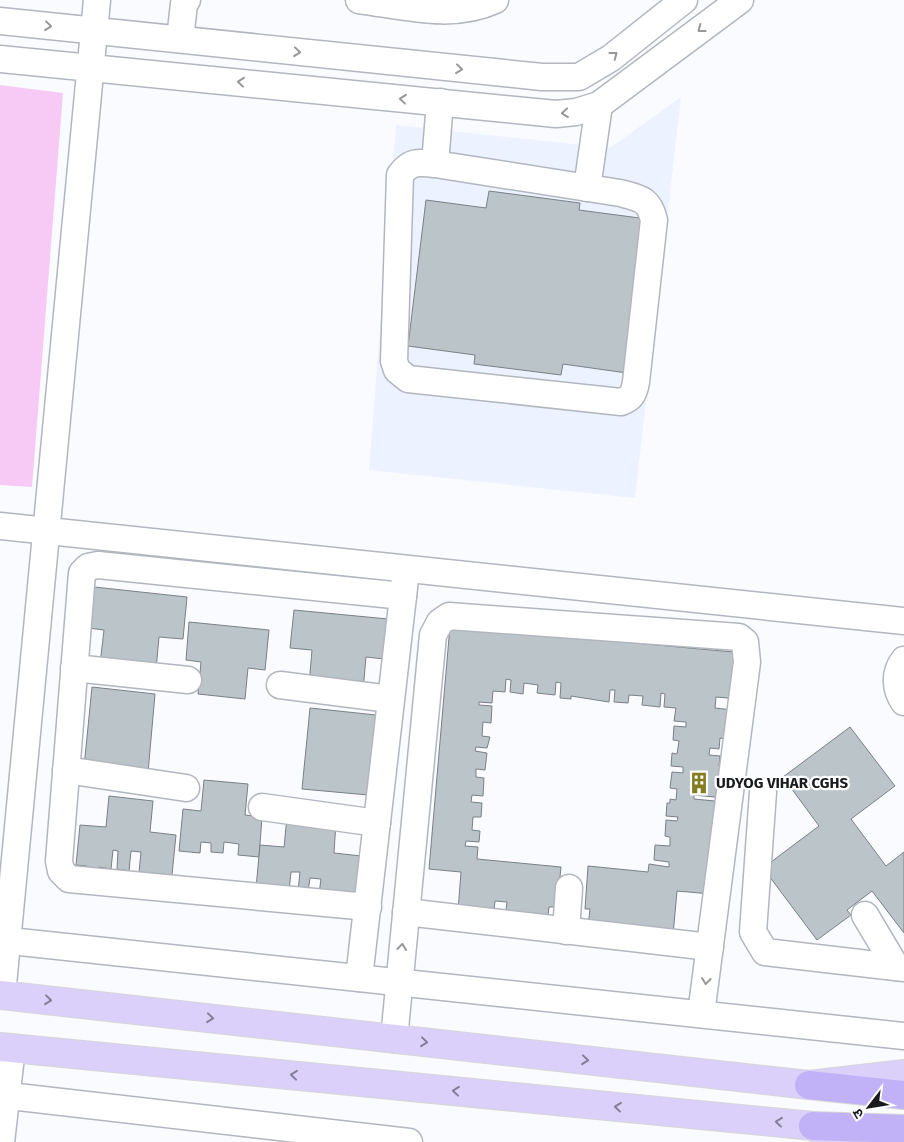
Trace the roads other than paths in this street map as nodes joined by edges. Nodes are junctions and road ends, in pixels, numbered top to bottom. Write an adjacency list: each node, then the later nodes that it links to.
1 (97, 0): 8 (street)
2 (187, 0): 9 (street)
3 (360, 0): 4 (street)
4 (495, 0)
5 (684, 0): 9 (street, one-way to 5)
6 (740, 0): 13 (street, one-way to 13)
7 (0, 21): 8 (street, one-way to 8)
8 (94, 31): 9 (street); 11 (street)
9 (180, 39)
10 (0, 59): 11 (street)
11 (91, 67): 12 (street, one-way to 11); 17 (street)
12 (440, 102): 13 (street, one-way to 12); 14 (street)
13 (599, 105): 15 (street)
14 (435, 164): 15 (street); 15 (street)
15 (587, 188)
16 (0, 526): 17 (street)
17 (46, 531): 18 (street); 37 (street)
18 (406, 569): 19 (street); 20 (street)
19 (403, 596): 22 (street); 25 (street)
20 (904, 621)
21 (904, 660): 26 (street)
22 (74, 668): 23 (street); 27 (street)
23 (188, 680)
24 (280, 684): 25 (street)
25 (390, 699): 31 (street)
26 (904, 702)
27 (66, 770): 28 (street); 33 (street)
28 (186, 788)
29 (763, 792): 39 (street)
30 (262, 807): 31 (street)
31 (377, 823): 33 (street)
32 (569, 888): 36 (street)
33 (368, 907): 40 (street)
34 (406, 912): 36 (street); 38 (street); 41 (street, one-way to 34)
35 (865, 915): 39 (street)
36 (566, 931): 38 (street)
37 (3, 940): 40 (street); 42 (street)
38 (710, 948): 43 (street, one-way to 43)
39 (900, 968)
40 (360, 978): 41 (street)
41 (399, 982): 43 (street); 45 (street)
42 (1, 995): 45 (main road, one-way to 45)
43 (702, 1014): 44 (street)
44 (904, 1036)
45 (394, 1039): 48 (main road, one-way to 48)
46 (6, 1047): 50 (street); 51 (main road, one-way to 46)
47 (904, 1074): 48 (main road)
48 (809, 1085): 49 (highway)
49 (904, 1095)
50 (3, 1096): 53 (street); 54 (street)
51 (813, 1126): 52 (highway); 56 (main road)
52 (904, 1129)
53 (266, 1134): 55 (street)
54 (1, 1142)
55 (410, 1142)
56 (841, 1142)

